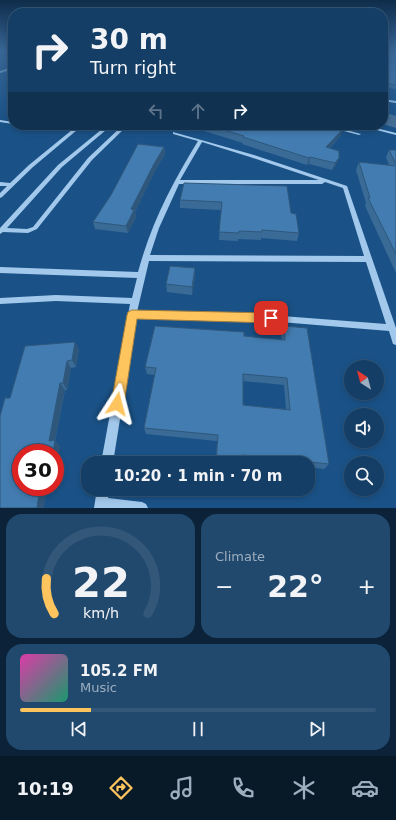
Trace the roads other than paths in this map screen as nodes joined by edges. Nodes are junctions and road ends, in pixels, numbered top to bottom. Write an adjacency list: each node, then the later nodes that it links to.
1 (74, 130): 13 (street)
2 (104, 130): 15 (street)
3 (121, 130): 15 (street)
4 (343, 130): 7 (street)
5 (380, 130): 8 (street)
6 (175, 133): 9 (street)
7 (359, 134)
8 (396, 134)
9 (200, 141): 10 (street); 11 (street)
10 (176, 182): 11 (street); 16 (street)
11 (329, 182): 17 (street)
12 (0, 184): 13 (street)
13 (11, 185): 14 (street)
14 (0, 196)
15 (0, 231)
16 (146, 258): 17 (street); 19 (street)
17 (367, 259): 23 (street)
18 (0, 270): 19 (street)
19 (141, 276): 20 (street)
20 (135, 300): 21 (street); 22 (street)
21 (0, 301)
22 (132, 315): 23 (street); 25 (street)
23 (391, 328): 24 (street)
24 (396, 341)
25 (108, 456)
26 (102, 496): 27 (street)
27 (100, 506): 28 (street)
28 (142, 508)

